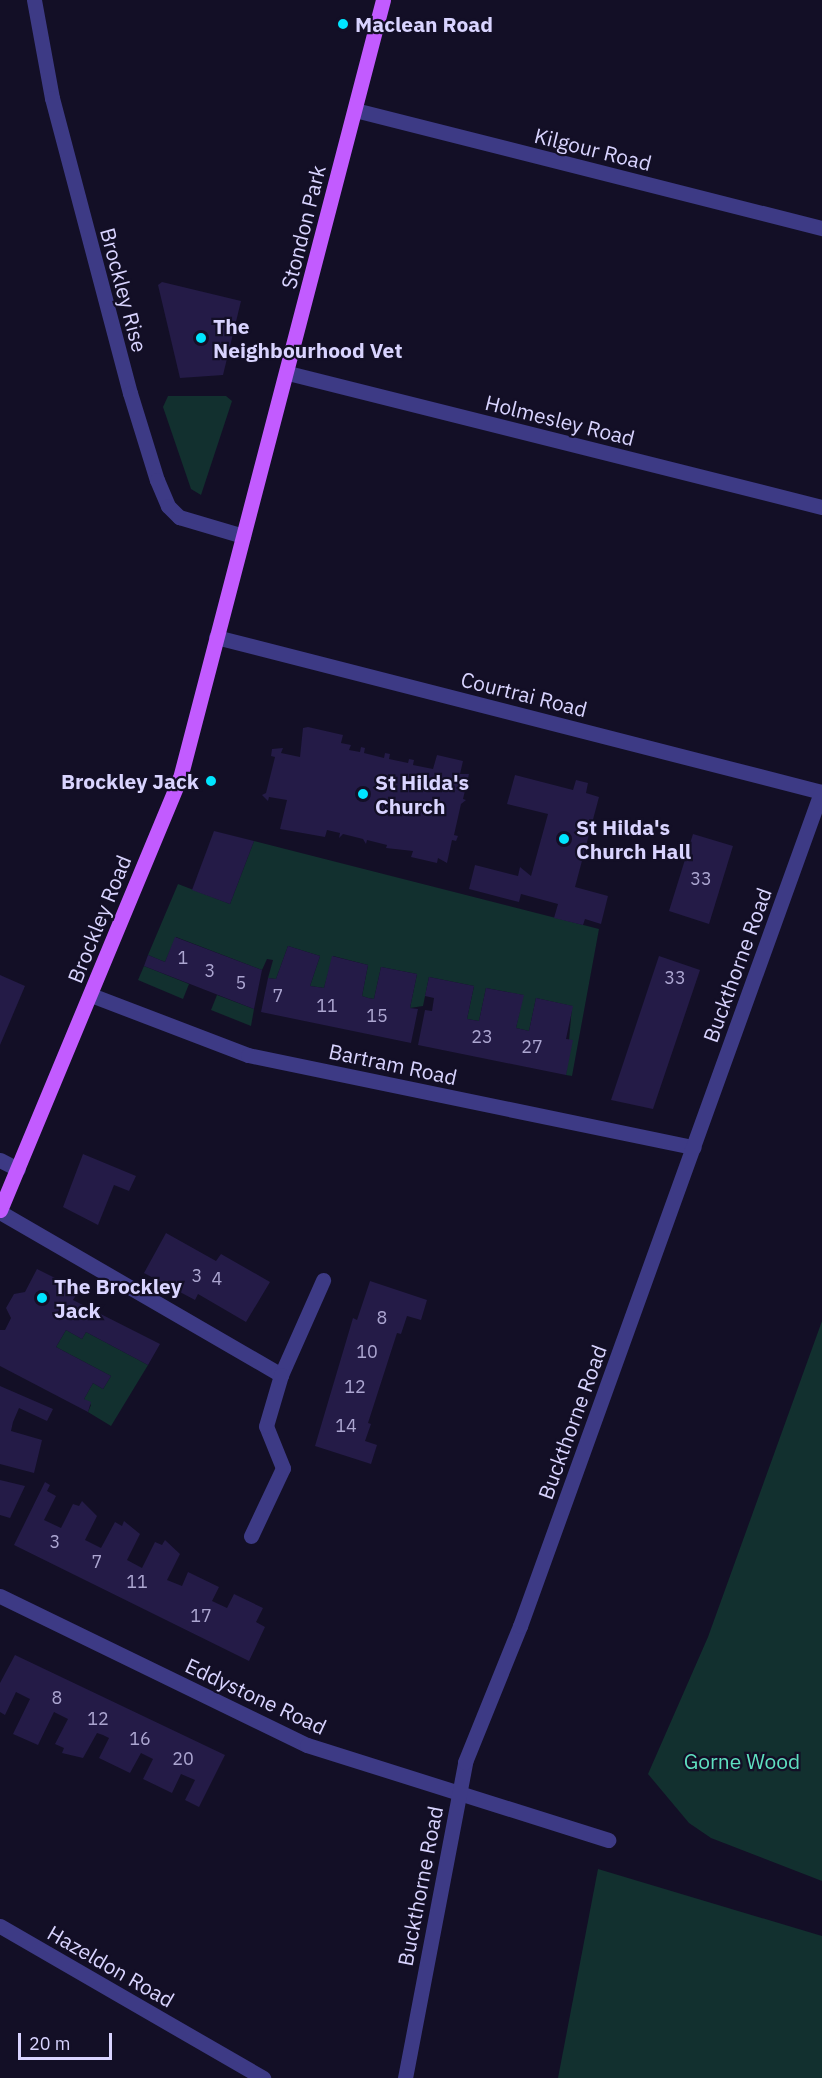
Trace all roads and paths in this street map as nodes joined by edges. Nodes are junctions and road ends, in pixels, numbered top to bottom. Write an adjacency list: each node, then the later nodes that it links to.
1 (34, 0): 7 (street, Brockley Rise)
2 (383, 0): 3 (main road, Stondon Park)
3 (355, 110): 4 (street, Kilgour Road); 5 (main road, Stondon Park)
4 (822, 228)
5 (288, 373): 6 (street, Holmesley Road); 7 (main road, Stondon Park)
6 (822, 507)
7 (243, 536): 8 (main road, Stondon Park)
8 (216, 637): 9 (street, Courtrai Road); 10 (main road, Brockley Road)
9 (821, 792): 11 (street, Buckthorne Road)
10 (91, 995): 11 (street, Bartram Road); 13 (main road, Brockley Road)
11 (694, 1147): 19 (street, Buckthorne Road)
12 (0, 1160): 13 (street)
13 (18, 1169): 14 (main road, Brockley Road)
14 (0, 1211): 16 (street)
15 (323, 1280): 16 (street)
16 (280, 1375): 17 (street)
17 (252, 1536)
18 (0, 1596): 19 (street, Eddystone Road)
19 (458, 1791): 20 (street, Eddystone Road); 23 (street, Buckthorne Road)
20 (608, 1840)
21 (0, 1926): 22 (street, Hazeldon Road)
22 (263, 2078)
23 (405, 2078)

